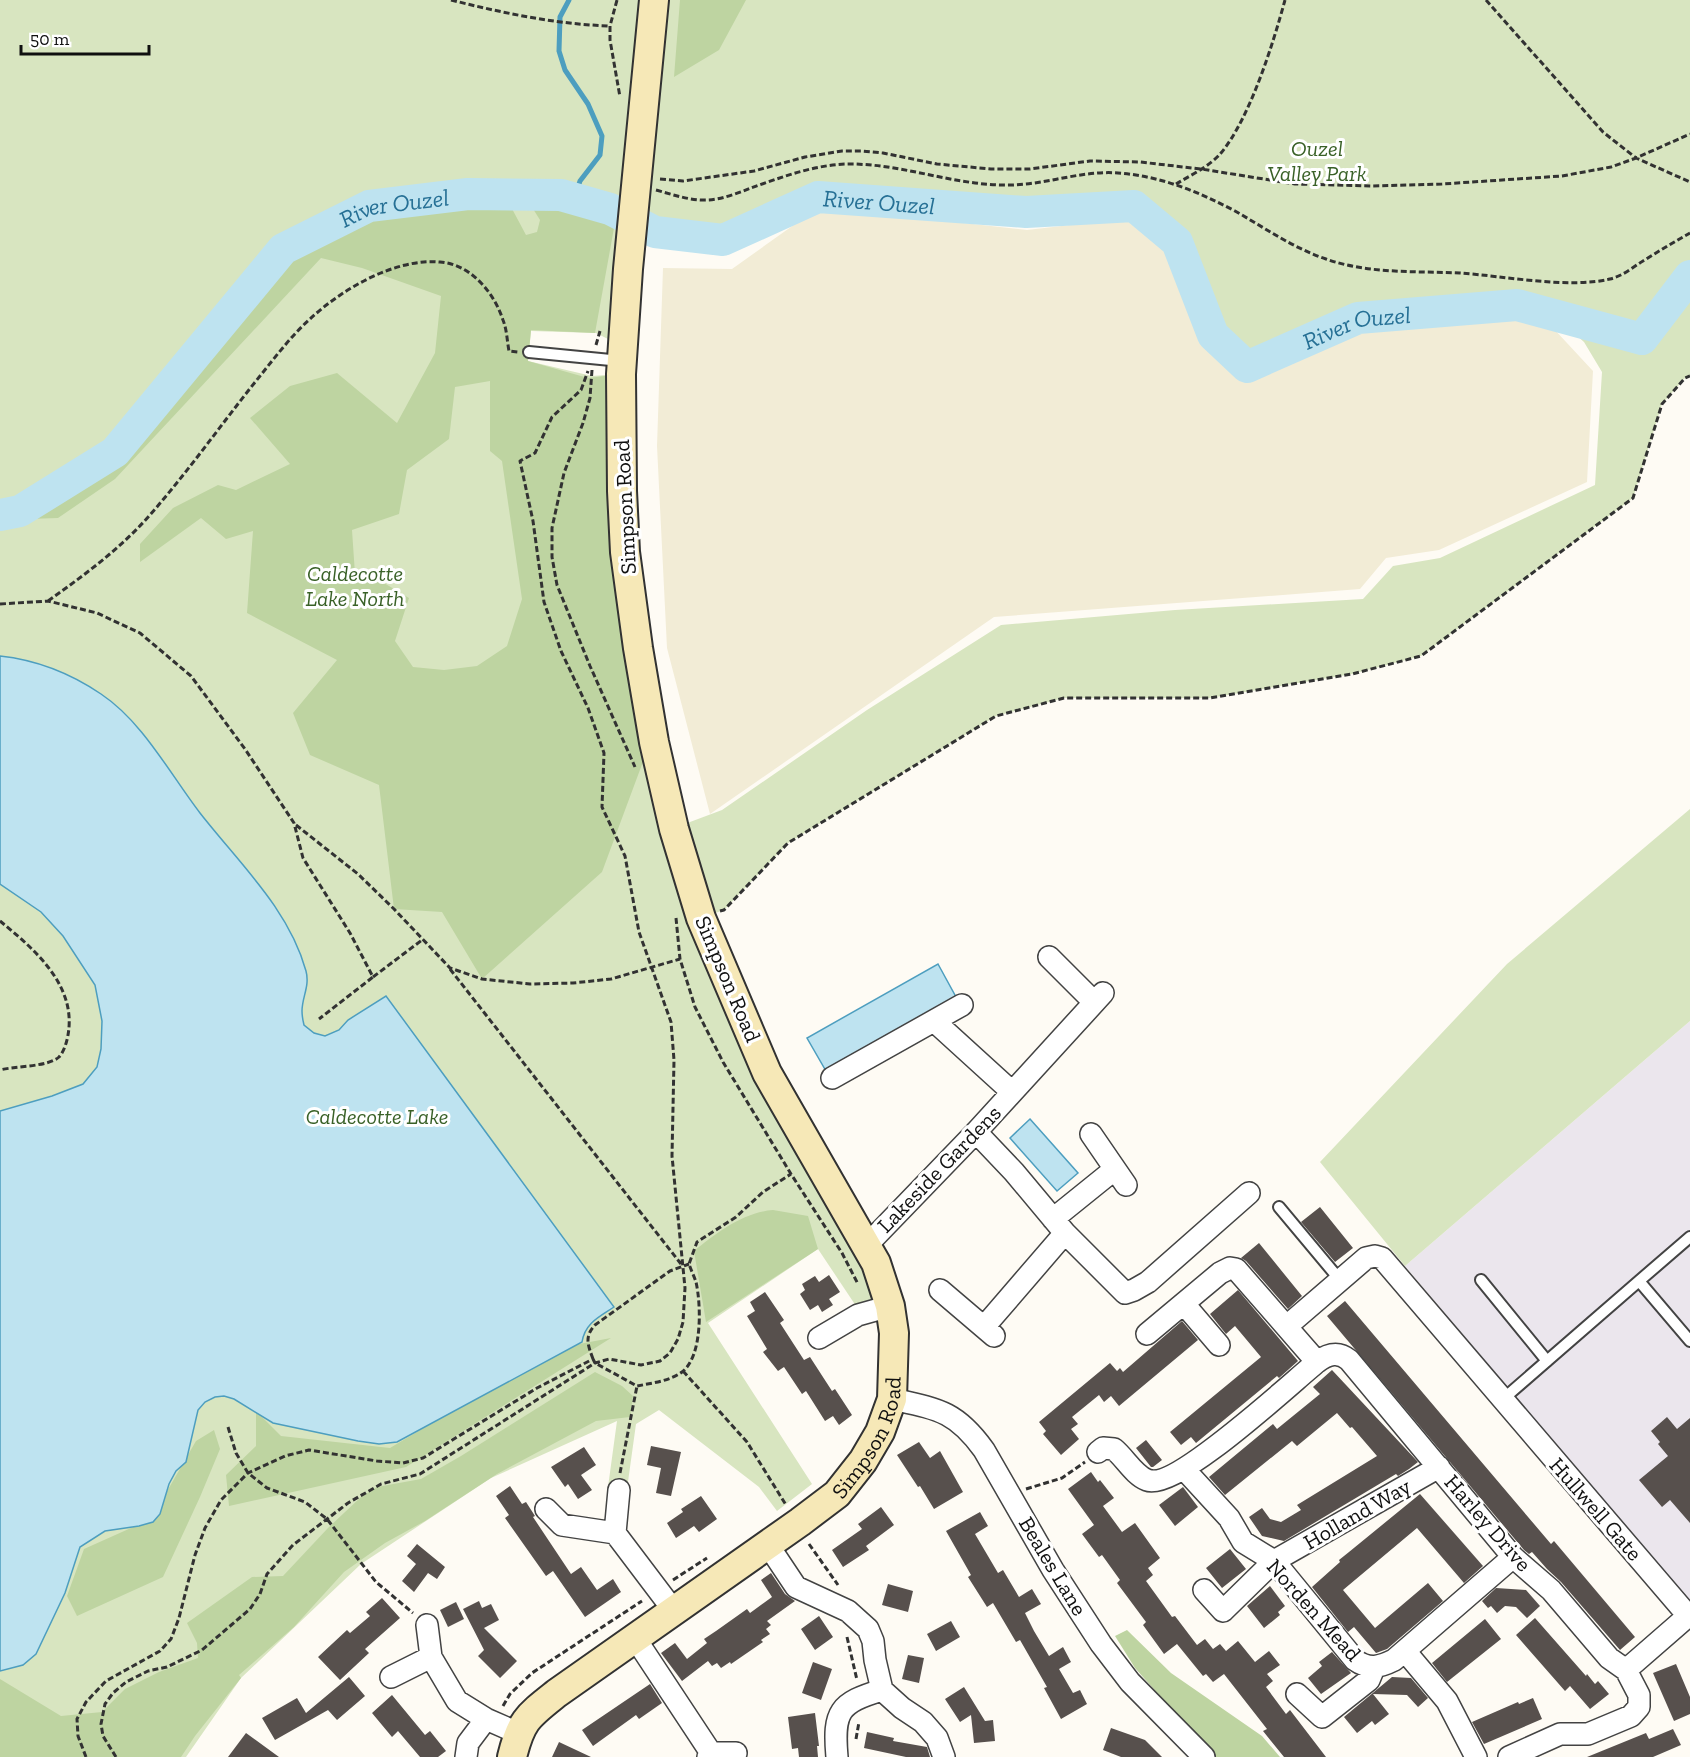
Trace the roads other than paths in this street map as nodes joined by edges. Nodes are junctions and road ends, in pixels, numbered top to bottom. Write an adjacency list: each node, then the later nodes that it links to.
1 (654, 0): 3 (street, Simpson Road)
2 (529, 352): 3 (lane)
3 (621, 361): 15 (street, Simpson Road)
4 (1049, 957): 8 (street, Lakeside Gardens)
5 (962, 1005): 6 (street)
6 (934, 1021): 7 (street); 8 (street, Lakeside Gardens)
7 (832, 1078)
8 (1012, 1092): 9 (street, Lakeside Gardens)
9 (976, 1131): 13 (street); 15 (street, Lakeside Gardens)
10 (1091, 1134): 13 (street)
11 (1249, 1192): 13 (street)
12 (1279, 1207): 16 (lane)
13 (1059, 1226): 19 (street)
14 (1690, 1237): 18 (lane)
15 (866, 1246): 21 (street, Simpson Road)
16 (1340, 1280): 22 (street, Hullwell Gate); 30 (street, Hullwell Gate)
17 (1482, 1280): 27 (lane)
18 (1640, 1281): 25 (lane); 27 (lane)
19 (940, 1290)
20 (1184, 1304): 22 (street); 23 (street); 26 (street)
21 (880, 1309): 24 (street); 29 (street, Simpson Road)
22 (1287, 1326): 28 (street)
23 (1147, 1334)
24 (819, 1338)
25 (1690, 1341)
26 (1219, 1345)
27 (1548, 1361): 30 (lane)
28 (1317, 1362): 32 (street, Harley Drive); 33 (street)
29 (892, 1400): 37 (street, Simpson Road); 58 (street, Beales Lane)
30 (1502, 1400): 42 (street, Hullwell Gate)
31 (1098, 1452): 33 (street)
32 (1439, 1467): 38 (street, Harley Drive); 39 (street, Holland Way)
33 (1184, 1469): 39 (street, Norden Mead)
34 (619, 1490): 36 (street)
35 (546, 1509): 36 (street)
36 (615, 1533): 41 (street)
37 (768, 1545): 41 (street, Simpson Road); 50 (street)
38 (1513, 1557): 45 (street, Norden Mead); 48 (street, Harley Drive)
39 (1274, 1561): 40 (street, Holland Way); 47 (street, Norden Mead)
40 (1204, 1590)
41 (666, 1601): 44 (street, Simpson Road)
42 (1689, 1617): 48 (street)
43 (427, 1625): 46 (street)
44 (635, 1638): 52 (street, Simpson Road); 54 (street)
45 (1405, 1652): 47 (street, Norden Mead); 59 (street)
46 (431, 1657): 49 (street); 52 (street)
47 (1374, 1668): 51 (street, Norden Mead)
48 (1626, 1670): 60 (street)
49 (391, 1677)
50 (882, 1690): 56 (street); 57 (street)
51 (1297, 1694)
52 (502, 1733): 55 (street)
53 (736, 1753): 54 (street)
54 (709, 1755)
55 (466, 1757)
56 (837, 1757)
57 (944, 1757)
58 (1204, 1757)
59 (1476, 1757)
60 (1509, 1757)

